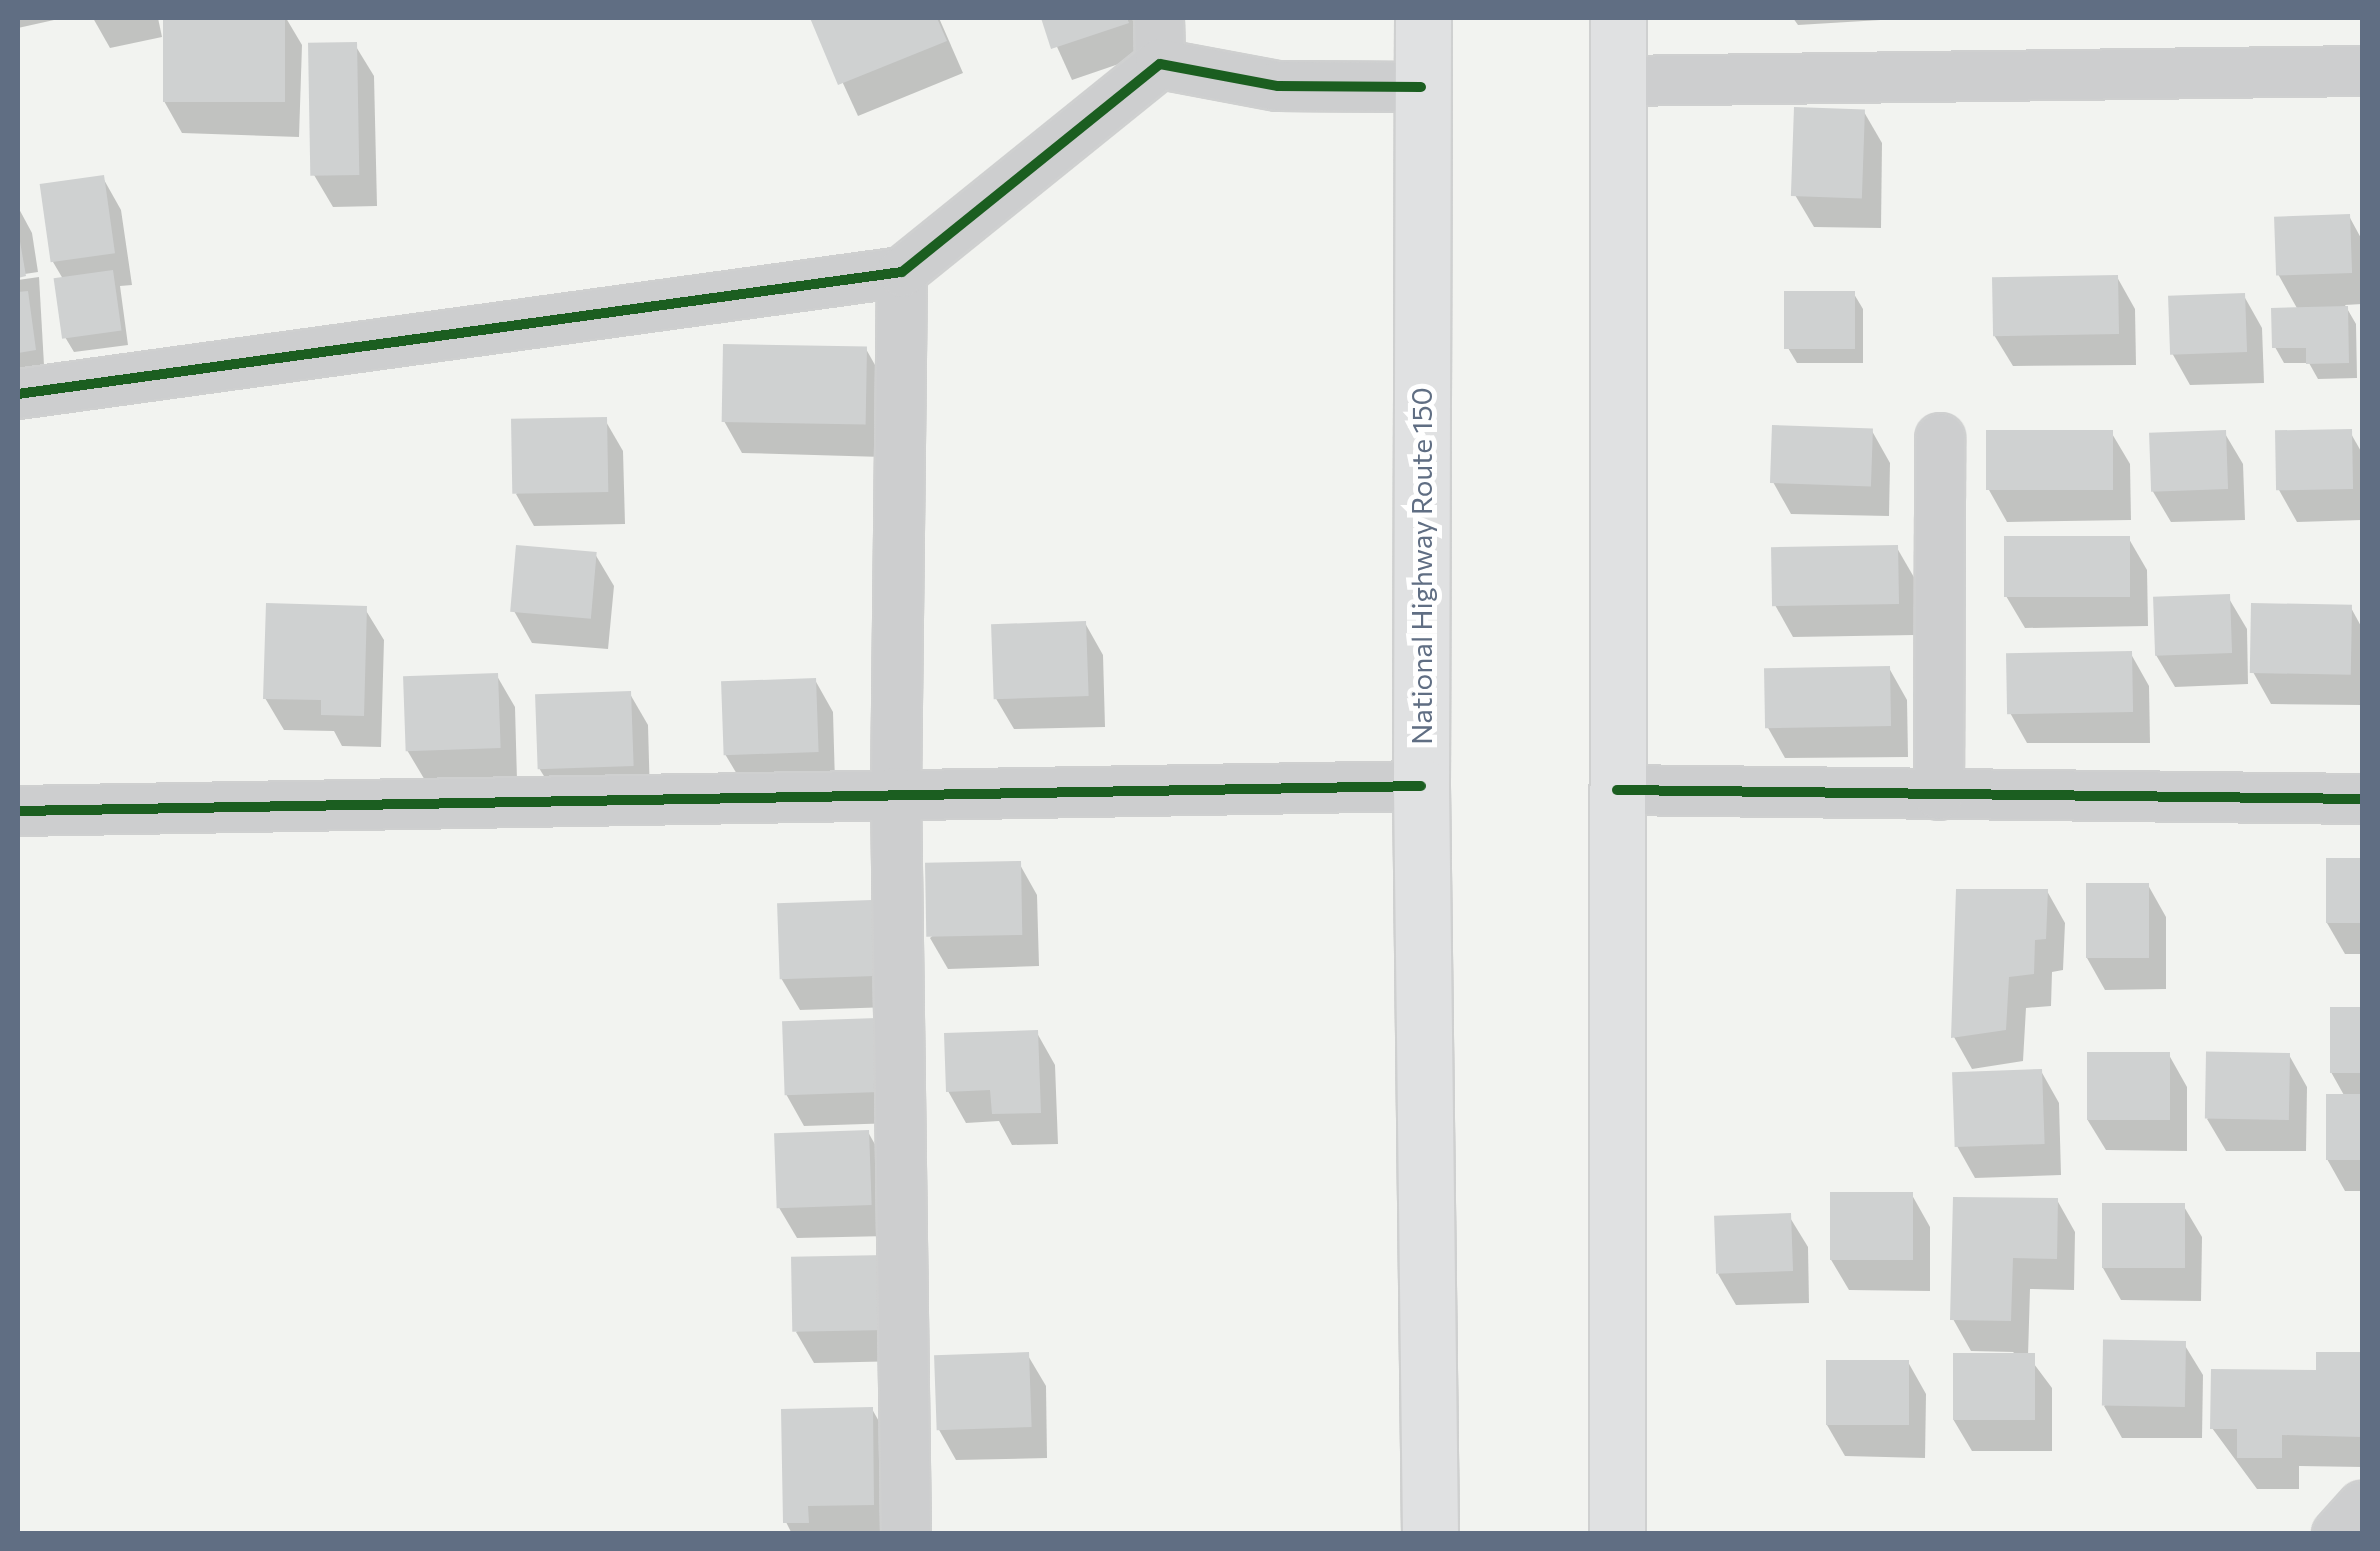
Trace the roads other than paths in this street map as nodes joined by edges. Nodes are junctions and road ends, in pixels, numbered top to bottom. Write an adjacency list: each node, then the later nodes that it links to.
1 (1159, 18): 4 (street)
2 (1423, 18): 7 (highway, National Highway Route 150)
3 (1618, 18): 6 (highway)
4 (1160, 64): 7 (street); 8 (street)
5 (2362, 71): 6 (street)
6 (1619, 81): 12 (highway)
7 (1422, 87): 11 (highway, National Highway Route 150)
8 (902, 272): 9 (street); 13 (street)
9 (18, 394)
10 (1940, 438): 14 (street)
11 (1421, 786): 13 (street); 19 (highway, National Highway Route 150)
12 (1617, 790): 14 (street); 20 (highway)
13 (896, 792): 16 (street); 18 (street)
14 (1939, 795): 15 (street)
15 (2362, 800)
16 (18, 811)
17 (2362, 1506): 21 (street)
18 (906, 1534)
19 (1430, 1534)
20 (1617, 1534)
21 (2337, 1534)

